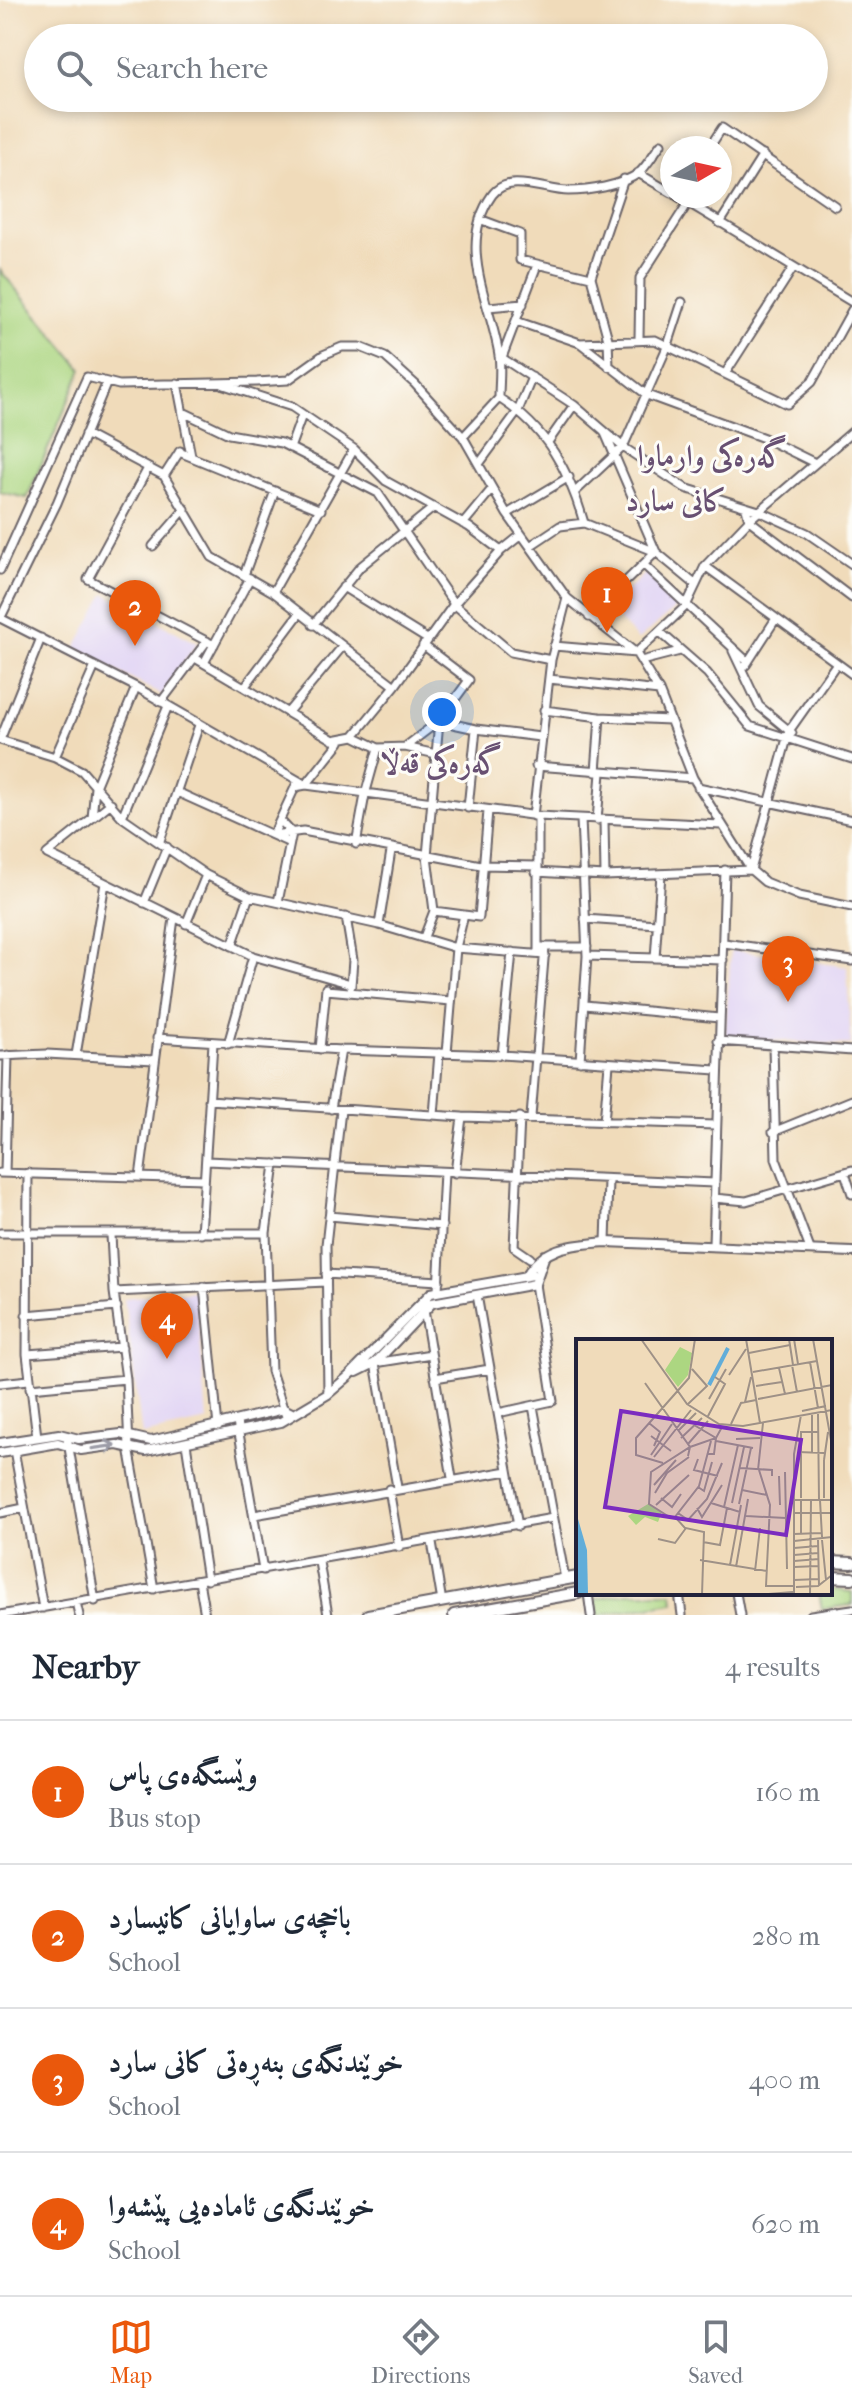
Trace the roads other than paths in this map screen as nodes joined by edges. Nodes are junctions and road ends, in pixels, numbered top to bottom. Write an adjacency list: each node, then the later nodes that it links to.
1 (717, 136): 3 (street)
2 (660, 145): 4 (street)
3 (763, 155): 7 (street); 11 (street)
4 (638, 173): 5 (street); 6 (street)
5 (624, 179): 10 (street); 14 (street)
6 (660, 186)
7 (835, 206)
8 (685, 208): 21 (street)
9 (696, 208): 11 (street)
10 (482, 220): 12 (street); 18 (street)
11 (720, 223): 13 (street)
12 (537, 265): 14 (street); 17 (street)
13 (793, 268): 16 (street); 27 (street)
14 (591, 277): 23 (street)
15 (682, 302): 24 (street)
16 (852, 302)
17 (523, 304): 18 (street); 20 (street)
18 (488, 307): 25 (street)
19 (852, 310): 27 (street)
20 (516, 321): 22 (street); 25 (street)
21 (639, 338): 23 (street); 24 (street)
22 (580, 343): 23 (street); 26 (street)
23 (608, 343): 26 (street)
24 (668, 345): 27 (street); 32 (street)
25 (500, 360): 28 (street); 33 (street)
26 (609, 367): 32 (street)
27 (725, 374)
28 (532, 377): 34 (street); 35 (street)
29 (107, 382): 30 (street); 40 (street); 79 (street)
30 (177, 383): 31 (street); 36 (street)
31 (218, 383): 37 (street); 41 (street)
32 (647, 395): 44 (street); 50 (street)
33 (499, 398): 35 (street); 41 (street)
34 (574, 405): 38 (street); 42 (street)
35 (518, 411): 42 (street); 51 (street)
36 (183, 412): 43 (street); 45 (street)
37 (302, 415): 45 (street); 46 (street)
38 (604, 430): 44 (street); 49 (street)
39 (852, 432): 50 (street)
40 (85, 434): 52 (street); 90 (street)
41 (463, 437): 51 (street)
42 (548, 442): 55 (street)
43 (189, 447): 47 (street); 48 (street)
44 (623, 447): 49 (street); 62 (street)
45 (290, 448): 53 (street)
46 (354, 449): 53 (street); 56 (street)
47 (179, 452): 48 (street); 54 (street)
48 (191, 456): 58 (street)
49 (615, 457): 59 (street); 75 (street)
50 (815, 463): 65 (street)
51 (479, 464): 57 (street)
52 (147, 470): 54 (street); 96 (street)
53 (341, 474): 60 (street); 64 (street)
54 (164, 476): 63 (street)
55 (569, 477): 59 (street); 66 (street)
56 (386, 481): 60 (street); 61 (street)
57 (492, 489): 66 (street); 69 (street)
58 (275, 491): 64 (street); 80 (street)
59 (575, 492): 68 (street)
60 (378, 493): 70 (street)
61 (433, 508): 69 (street); 70 (street)
62 (746, 508): 65 (street); 67 (street)
63 (185, 509): 72 (street); 80 (street)
64 (321, 510): 83 (street)
65 (759, 511): 67 (street); 76 (street)
66 (507, 514): 71 (street)
67 (749, 520): 78 (street); 85 (street)
68 (584, 523): 73 (street); 75 (street)
69 (463, 524): 74 (street)
70 (406, 530): 82 (street); 86 (street)
71 (521, 535): 73 (street); 74 (street)
72 (153, 546)
73 (530, 546): 84 (street)
74 (501, 551): 86 (street)
75 (656, 552): 77 (street); 81 (street)
76 (852, 564)
77 (645, 566): 87 (street); 89 (street)
78 (705, 566): 81 (street); 91 (street)
79 (0, 570)
80 (247, 577): 83 (street); 96 (street)
81 (696, 585): 87 (street)
82 (343, 587): 92 (street); 95 (street)
83 (273, 592): 88 (street)
84 (567, 598): 89 (street); 97 (street)
85 (852, 598)
86 (454, 604): 95 (street); 103 (street)
87 (686, 606): 93 (street); 98 (street)
88 (300, 613): 92 (street); 111 (street)
89 (589, 617): 101 (street)
90 (1, 618): 94 (street)
91 (775, 620): 104 (street); 106 (street)
92 (313, 625): 99 (street)
93 (660, 632): 100 (street); 101 (street)
94 (41, 638): 107 (street); 130 (street)
95 (425, 642): 112 (street); 120 (street)
96 (211, 643): 102 (street); 105 (street)
97 (554, 646): 101 (street); 103 (street)
98 (730, 646): 104 (street); 108 (street)
99 (342, 647): 112 (street); 117 (street)
100 (680, 651): 101 (street); 123 (street)
101 (639, 657): 114 (street)
102 (195, 658): 105 (street); 115 (street)
103 (551, 660): 110 (street)
104 (748, 662): 108 (street)
105 (204, 663): 111 (street)
106 (837, 663): 109 (street); 123 (street)
107 (95, 666): 113 (street); 130 (street)
108 (742, 671): 123 (street)
109 (852, 674)
110 (549, 679): 114 (street); 116 (street)
111 (246, 685): 117 (street)
112 (395, 686): 124 (street)
113 (136, 687): 115 (street); 136 (street)
114 (659, 691): 119 (street)
115 (164, 704): 121 (street); 146 (street)
116 (544, 710): 118 (street); 125 (street)
117 (288, 712): 126 (street)
118 (600, 717): 119 (street); 133 (street)
119 (670, 720): 134 (street)
120 (439, 721): 122 (street); 127 (street); 129 (street)
121 (199, 725): 135 (street); 138 (street)
122 (476, 729): 125 (street); 143 (street)
123 (788, 734): 131 (street); 140 (street)
124 (354, 736): 126 (street); 128 (street)
125 (540, 737): 132 (street)
126 (338, 741): 135 (street)
127 (405, 747): 128 (street); 129 (street)
128 (378, 748): 139 (street)
129 (436, 754): 142 (street)
130 (55, 757): 136 (street)
131 (852, 759)
132 (536, 766): 133 (street); 145 (street)
133 (598, 772): 134 (street); 150 (street)
134 (693, 778): 137 (street)
135 (300, 784): 139 (street); 149 (street)
136 (95, 787): 141 (street); 147 (street)
137 (698, 787): 140 (street); 152 (street)
138 (177, 792): 154 (street); 156 (street)
139 (365, 795): 142 (street); 157 (street)
140 (771, 801): 151 (street); 163 (street)
141 (111, 803): 146 (street); 147 (street)
142 (435, 804): 143 (street); 159 (street)
143 (468, 808): 144 (street)
144 (488, 811): 145 (street); 160 (street)
145 (535, 816): 148 (street); 161 (street)
146 (122, 817): 156 (street)
147 (92, 818): 168 (street)
148 (581, 819): 150 (street); 166 (street)
149 (280, 820): 153 (street); 154 (street)
150 (600, 820): 152 (street); 167 (street)
151 (852, 820)
152 (721, 825): 163 (street)
153 (292, 833): 154 (street); 155 (street); 157 (street)
154 (273, 835): 155 (street)
155 (290, 843): 170 (street)
156 (164, 844): 165 (street); 171 (street)
157 (356, 844): 158 (street)
158 (391, 851): 159 (street); 180 (street)
159 (427, 856): 160 (street); 173 (street)
160 (481, 865): 161 (street); 174 (street)
161 (536, 869): 166 (street); 185 (street)
162 (725, 870): 163 (street); 164 (street); 182 (street)
163 (751, 870): 172 (street)
164 (661, 874): 167 (street); 179 (street)
165 (206, 875): 169 (street); 178 (street)
166 (582, 875): 167 (street); 177 (street)
167 (605, 876)
168 (105, 883): 171 (street); 209 (street)
169 (249, 896): 170 (street); 183 (street)
170 (278, 902): 175 (street)
171 (144, 903): 176 (street)
172 (852, 907)
173 (434, 911): 174 (street); 181 (street)
174 (464, 915): 184 (street)
175 (346, 917): 180 (street); 194 (street)
176 (174, 918): 178 (street); 199 (street)
177 (585, 919): 179 (street); 187 (street)
178 (186, 924): 183 (street)
179 (657, 924): 189 (street)
180 (379, 925): 181 (street)
181 (424, 937): 184 (street)
182 (724, 943): 190 (street); 191 (street)
183 (232, 946): 188 (street)
184 (456, 948): 186 (street); 196 (street)
185 (539, 951): 186 (street); 187 (street); 211 (street)
186 (512, 952): 210 (street)
187 (587, 952): 189 (street); 197 (street)
188 (253, 956): 192 (street); 202 (street)
189 (655, 958): 190 (street)
190 (723, 960): 198 (street)
191 (852, 961)
192 (327, 978): 193 (street); 195 (street)
193 (341, 982): 194 (street); 195 (street)
194 (351, 984): 195 (street); 196 (street)
195 (326, 990): 204 (street)
196 (451, 1001): 207 (street)
197 (585, 1005): 198 (street); 213 (street)
198 (719, 1018): 200 (street)
199 (157, 1038): 201 (street); 212 (street)
200 (718, 1041): 203 (street); 215 (street)
201 (213, 1043): 202 (street); 216 (street)
202 (228, 1044): 204 (street)
203 (773, 1046): 206 (street); 227 (street)
204 (320, 1049): 205 (street)
205 (341, 1050): 207 (street); 218 (street)
206 (852, 1051)
207 (443, 1053): 210 (street); 220 (street)
208 (4, 1055): 209 (street); 221 (street)
209 (76, 1055): 212 (street)
210 (502, 1055): 211 (street)
211 (535, 1057): 213 (street); 224 (street)
212 (154, 1060): 237 (street)
213 (580, 1061): 214 (street)
214 (609, 1064): 215 (street); 225 (street)
215 (717, 1070): 226 (street)
216 (209, 1100): 218 (street); 228 (street)
217 (852, 1100): 227 (street)
218 (331, 1109): 219 (street)
219 (341, 1110): 220 (street); 230 (street)
220 (434, 1115): 222 (street)
221 (3, 1116): 233 (street)
222 (462, 1117): 223 (street); 235 (street)
223 (520, 1117): 224 (street); 236 (street)
224 (531, 1117): 225 (street)
225 (604, 1122): 226 (street)
226 (715, 1125): 240 (street)
227 (773, 1132): 241 (street)
228 (206, 1161): 229 (street); 238 (street)
229 (275, 1164): 230 (street); 247 (street)
230 (335, 1168): 231 (street); 244 (street)
231 (444, 1172): 235 (street); 245 (street)
232 (849, 1172): 241 (street); 242 (street)
233 (2, 1173): 234 (street)
234 (28, 1173): 237 (street); 250 (street)
235 (455, 1173): 236 (street)
236 (515, 1176): 239 (street); 256 (street)
237 (140, 1177): 238 (street)
238 (204, 1179): 248 (street)
239 (608, 1180): 240 (street); 251 (street)
240 (714, 1183): 243 (street)
241 (786, 1192): 243 (street); 253 (street)
242 (852, 1194)
243 (714, 1198): 252 (street)
244 (329, 1216): 245 (street); 257 (street)
245 (442, 1226): 258 (street)
246 (0, 1233): 250 (street)
247 (266, 1233): 248 (street); 259 (street)
248 (201, 1234): 249 (street)
249 (111, 1235): 250 (street); 262 (street)
250 (27, 1236): 266 (street)
251 (606, 1242): 252 (street); 255 (street)
252 (713, 1244): 253 (street)
253 (810, 1249): 254 (street)
254 (852, 1252)
255 (545, 1253): 256 (street); 256 (street)
256 (531, 1272): 261 (street); 263 (street); 279 (street)
257 (326, 1278): 258 (street); 259 (street); 278 (street)
258 (439, 1281): 261 (street)
259 (269, 1284): 260 (street); 281 (street)
260 (204, 1287): 262 (street); 282 (street)
261 (438, 1291): 264 (street)
262 (114, 1292): 265 (street)
263 (477, 1295): 264 (street); 272 (street)
264 (423, 1306): 268 (street); 270 (street); 271 (street)
265 (117, 1307): 266 (street); 267 (street)
266 (26, 1315): 269 (street)
267 (122, 1347): 269 (street); 275 (street)
268 (373, 1351): 271 (street); 273 (street)
269 (27, 1354): 277 (street)
270 (431, 1354): 271 (street); 274 (street)
271 (375, 1363): 273 (street); 294 (street)
272 (490, 1369): 274 (street); 280 (street)
273 (349, 1376): 278 (street)
274 (435, 1378): 293 (street)
275 (126, 1379): 277 (street); 284 (street)
276 (0, 1383): 277 (street)
277 (29, 1384): 285 (street)
278 (328, 1394): 281 (street)
279 (533, 1406): 280 (street); 298 (street)
280 (498, 1413): 292 (street)
281 (288, 1414): 283 (street)
282 (218, 1427): 283 (street); 284 (street)
283 (238, 1427): 288 (street); 297 (street)
284 (128, 1436): 286 (street); 289 (street)
285 (37, 1437): 286 (street); 287 (street)
286 (67, 1441): 289 (street, one-way to 289); 290 (street); 317 (street)
287 (0, 1443)
288 (186, 1443): 289 (street); 310 (street)
289 (129, 1447): 311 (street)
290 (14, 1450): 291 (street); 295 (street)
291 (0, 1453)
292 (508, 1471): 293 (street); 299 (street)
293 (452, 1478): 294 (street)
294 (393, 1488): 297 (street); 301 (street)
295 (24, 1508): 296 (street); 320 (street)
296 (0, 1513)
297 (254, 1515): 305 (street)
298 (553, 1518): 299 (street); 309 (street)
299 (518, 1526): 300 (street)
300 (432, 1542): 301 (street); 319 (street)
301 (399, 1547): 302 (street)
302 (319, 1562): 305 (street); 327 (street)
303 (832, 1562): 304 (main road)
304 (852, 1563)
305 (263, 1570): 310 (street)
306 (576, 1577): 309 (main road)
307 (832, 1577): 308 (main road)
308 (852, 1578)
309 (565, 1579): 312 (main road)
310 (203, 1580): 311 (street); 326 (street)
311 (154, 1589): 317 (street)
312 (504, 1591): 319 (main road); 321 (main road)
313 (576, 1593): 321 (main road)
314 (588, 1595): 330 (street)
315 (679, 1595): 331 (street)
316 (736, 1595): 332 (street)
317 (95, 1601): 318 (street)
318 (76, 1602): 320 (street); 325 (street)
319 (442, 1602): 328 (main road)
320 (43, 1608): 324 (street)
321 (501, 1609): 329 (main road)
322 (852, 1609): 323 (street)
323 (832, 1614): 333 (street)
324 (0, 1615)
325 (79, 1615)
326 (205, 1615)
327 (328, 1615)
328 (368, 1615)
329 (454, 1615)
330 (591, 1615)
331 (682, 1615)
332 (740, 1615)
333 (811, 1615)

